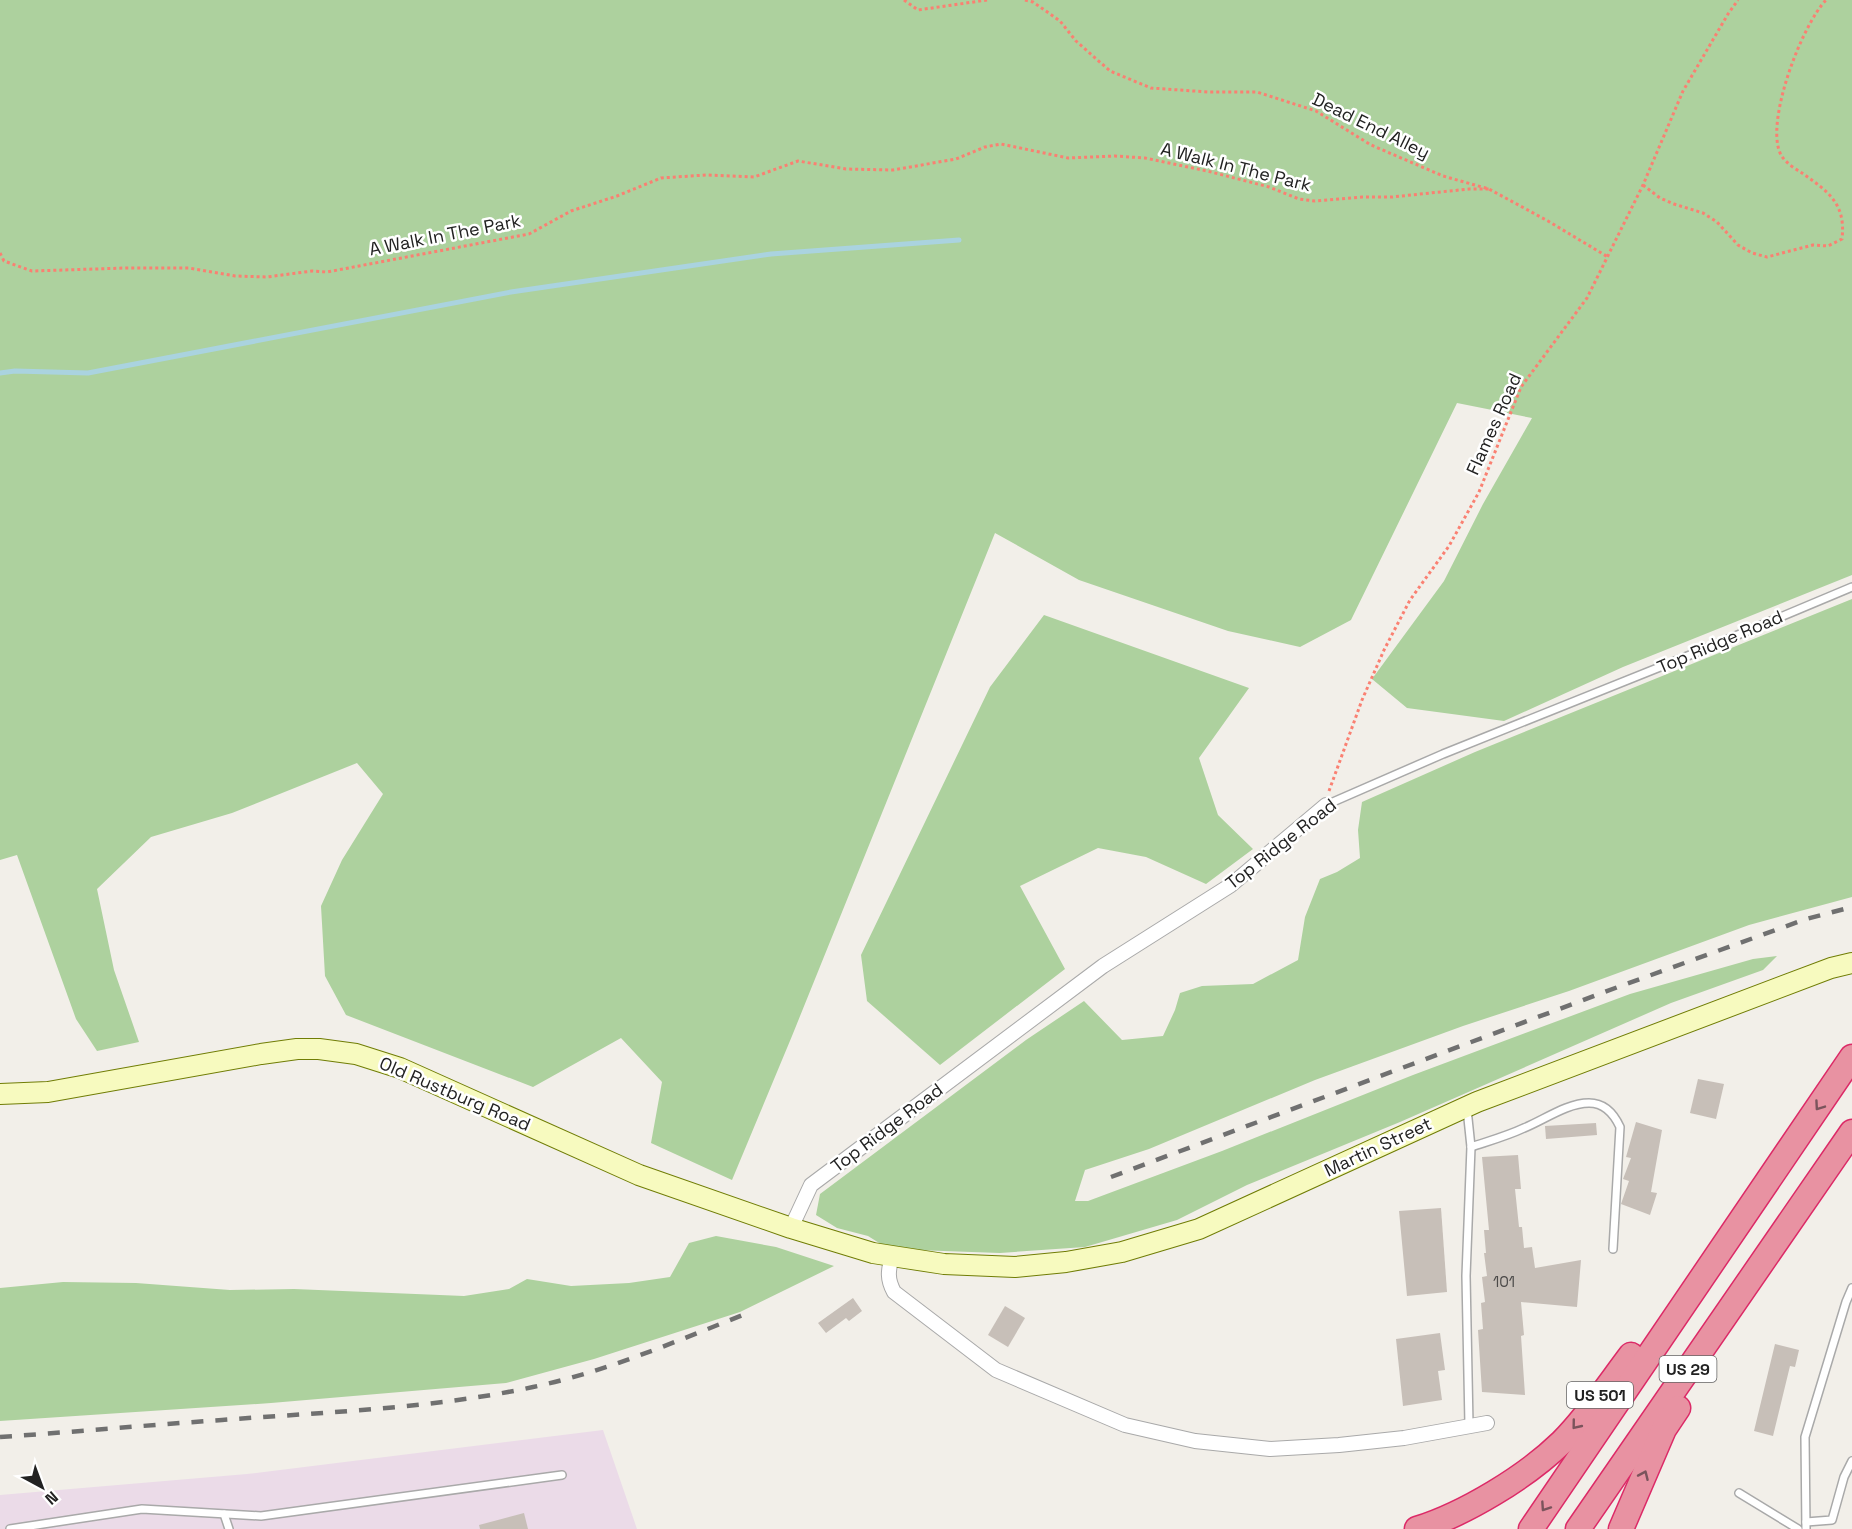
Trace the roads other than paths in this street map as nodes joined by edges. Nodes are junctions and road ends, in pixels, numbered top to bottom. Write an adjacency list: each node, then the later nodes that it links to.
1 (1852, 587): 2 (lane, Top Ridge Road)
2 (1326, 805): 11 (street, Top Ridge Road)
3 (1852, 963): 6 (street, Martin Street)
4 (1852, 1058): 10 (highway, US 29, one-way to 10)
5 (0, 1094): 11 (street, Old Rustburg Road)
6 (1467, 1106): 8 (lane); 13 (street, Martin Street)
7 (1852, 1132): 9 (highway, US 29)
8 (1471, 1147): 12 (lane); 16 (lane)
9 (1799, 1209): 26 (highway, US 29); 27 (highway, one-way to 9)
10 (1743, 1215): 24 (highway, US 501, one-way to 24); 25 (highway, US 29, one-way to 25)
11 (791, 1228): 13 (street, Old Rustburg Road)
12 (1613, 1249)
13 (891, 1256): 16 (street)
14 (1852, 1288): 21 (lane)
15 (1487, 1423): 16 (street)
16 (1469, 1425)
17 (1852, 1461): 21 (lane)
18 (562, 1475): 20 (lane)
19 (1739, 1493): 28 (lane)
20 (224, 1514): 22 (lane); 23 (lane)
21 (1806, 1525)
22 (10, 1529)
23 (229, 1529)
24 (1417, 1529)
25 (1531, 1529)
26 (1578, 1529)
27 (1621, 1529)
28 (1798, 1529)

